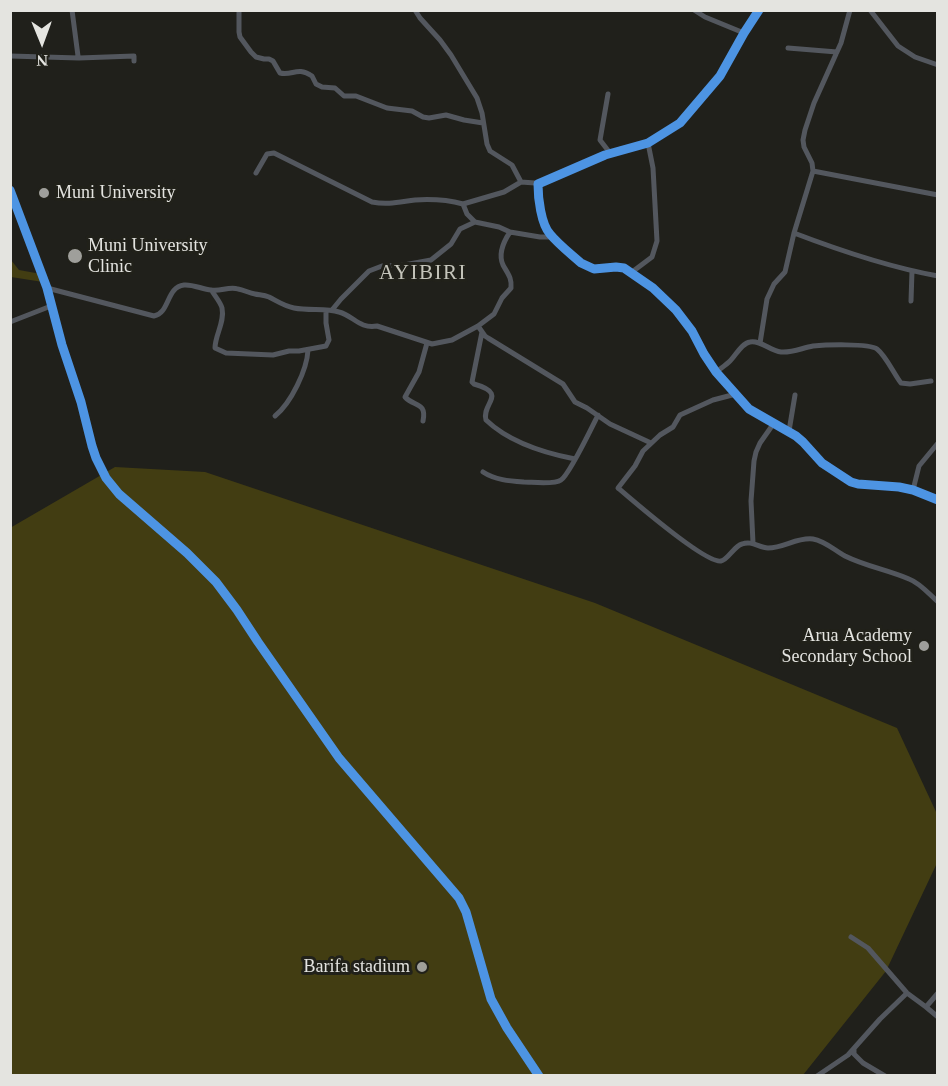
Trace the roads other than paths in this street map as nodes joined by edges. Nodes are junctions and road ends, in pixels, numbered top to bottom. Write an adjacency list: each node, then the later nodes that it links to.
1 (72, 10): 12 (street)
2 (239, 10): 16 (street)
3 (415, 10): 16 (street)
4 (694, 10): 8 (street)
5 (759, 10): 8 (street)
6 (850, 10): 10 (street)
7 (870, 10): 14 (street)
8 (744, 33): 17 (street)
9 (788, 48): 10 (street)
10 (837, 52): 19 (street)
11 (10, 56): 13 (street)
12 (78, 56)
13 (135, 61)
14 (938, 65)
15 (608, 94): 18 (street)
16 (483, 123): 21 (street)
17 (648, 143): 18 (street); 31 (street)
18 (610, 153): 22 (street)
19 (813, 171): 24 (street); 28 (street)
20 (255, 172): 25 (street)
21 (521, 182): 22 (street); 25 (street)
22 (538, 184): 29 (street)
23 (10, 190): 33 (street)
24 (938, 195)
25 (463, 204): 26 (street)
26 (475, 222): 27 (street); 37 (street)
27 (510, 232): 29 (street); 39 (street)
28 (794, 232): 30 (street); 42 (street)
29 (553, 237): 31 (street)
30 (912, 271): 32 (street); 35 (street)
31 (632, 272): 44 (street)
32 (938, 276)
33 (46, 288): 34 (street); 36 (street)
34 (212, 291): 37 (street); 43 (street)
35 (911, 301)
36 (51, 306): 38 (street); 67 (street)
37 (329, 310): 41 (street); 43 (street)
38 (10, 322)
39 (478, 326): 40 (street); 41 (street)
40 (482, 332): 48 (street); 55 (street)
41 (427, 343): 50 (street)
42 (760, 343): 44 (street); 45 (street)
43 (308, 350): 49 (street)
44 (716, 372): 46 (street)
45 (931, 381)
46 (736, 394): 51 (street); 53 (street)
47 (795, 395): 52 (street)
48 (598, 415): 53 (street); 55 (street)
49 (275, 416)
50 (423, 421)
51 (774, 423): 52 (street); 59 (street)
52 (789, 431): 57 (street)
53 (651, 443): 59 (street)
54 (938, 443): 57 (street)
55 (575, 459): 56 (street)
56 (483, 472)
57 (913, 490): 58 (street)
58 (938, 500)
59 (753, 543): 60 (street)
60 (938, 602)
61 (851, 937): 62 (street)
62 (907, 993): 64 (street); 66 (street)
63 (938, 993): 64 (street)
64 (926, 1007): 65 (street)
65 (938, 1017)
66 (855, 1048): 68 (street); 69 (street)
67 (539, 1076)
68 (817, 1076)
69 (885, 1076)

